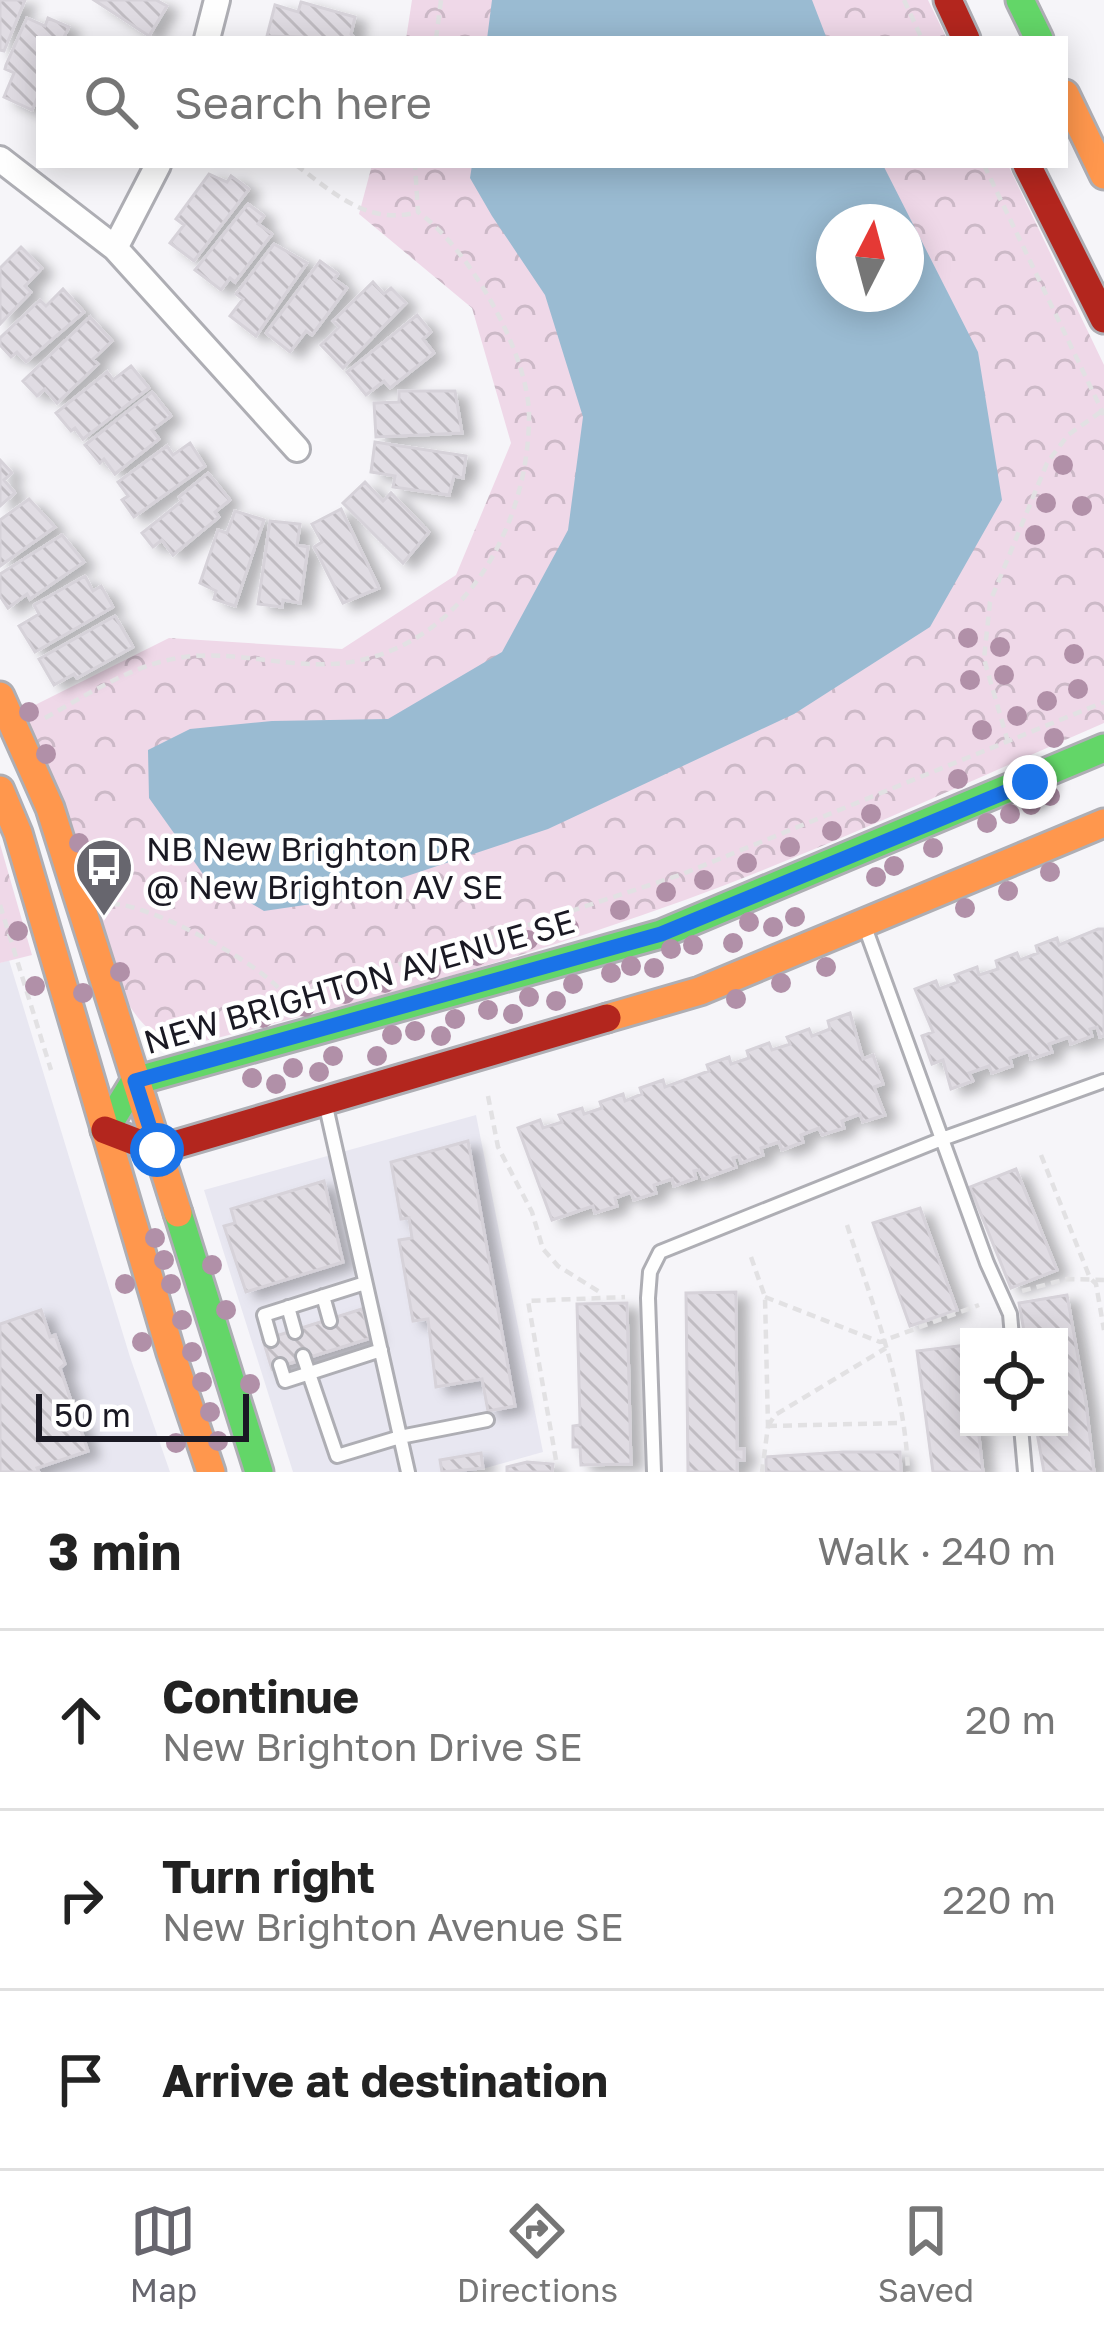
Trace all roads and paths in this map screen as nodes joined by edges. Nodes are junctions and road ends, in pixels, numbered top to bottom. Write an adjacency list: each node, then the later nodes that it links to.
1 (217, 0): 6 (street)
2 (442, 0): 7 (path)
3 (904, 0): 8 (path)
4 (948, 0): 9 (street)
5 (1020, 0): 10 (street)
6 (208, 36)
7 (436, 36)
8 (921, 36)
9 (966, 36)
10 (1038, 36)
11 (1068, 100): 18 (street)
12 (0, 159): 20 (street)
13 (156, 168): 20 (street)
14 (300, 168): 19 (path)
15 (416, 168): 19 (path)
16 (985, 168): 22 (path)
17 (1028, 168): 21 (street)
18 (1104, 175)
19 (418, 212): 26 (path)
20 (115, 248): 23 (street)
21 (1104, 320)
22 (1103, 413): 27 (path)
23 (297, 449)
24 (0, 696): 38 (street)
25 (1104, 702): 27 (path)
26 (41, 719)
27 (1008, 742): 35 (path)
28 (1104, 748): 38 (street, NEW BRIGHTON AVENUE SE)
29 (0, 790): 42 (street)
30 (1104, 824): 34 (street)
31 (111, 904): 35 (path)
32 (0, 905): 33 (path)
33 (2, 921): 37 (path)
34 (863, 923): 41 (street); 43 (lane)
35 (286, 997): 36 (path)
36 (153, 1033)
37 (51, 1070)
38 (135, 1081): 42 (street, NEW BRIGHTON AVENUE SE); 44 (street)
39 (1104, 1081): 43 (lane)
40 (488, 1096): 53 (path)
41 (325, 1101): 44 (street); 50 (lane)
42 (105, 1130): 44 (street); 77 (street)
43 (942, 1139): 59 (lane); 80 (lane)
44 (157, 1150): 78 (street)
45 (1041, 1155): 48 (path)
46 (847, 1225): 63 (path)
47 (752, 1257): 55 (path)
48 (1090, 1278): 49 (path); 51 (path); 60 (path)
49 (1104, 1280)
50 (365, 1282): 52 (lane); 66 (lane)
51 (1011, 1295)
52 (323, 1296): 57 (lane); 58 (lane)
53 (605, 1296): 54 (path); 76 (path)
54 (625, 1297)
55 (765, 1297): 63 (path); 73 (path)
56 (979, 1305): 63 (path)
57 (288, 1307): 61 (lane); 62 (lane)
58 (330, 1321)
59 (1011, 1328)
60 (1104, 1330)
61 (296, 1332)
62 (272, 1340)
63 (884, 1340): 65 (path)
64 (337, 1347): 68 (lane)
65 (886, 1348): 72 (path); 73 (path)
66 (381, 1351): 68 (lane); 75 (lane)
67 (304, 1356): 70 (lane)
68 (342, 1363): 70 (lane)
69 (280, 1365): 70 (lane)
70 (309, 1373): 75 (lane)
71 (488, 1420): 75 (lane)
72 (903, 1423): 73 (path); 82 (path)
73 (768, 1426): 81 (path)
74 (1022, 1436): 83 (lane)
75 (400, 1437): 79 (lane)
76 (556, 1460)
77 (212, 1472)
78 (260, 1472)
79 (408, 1472)
80 (654, 1472)
81 (762, 1472)
82 (908, 1472)
83 (1025, 1472)

